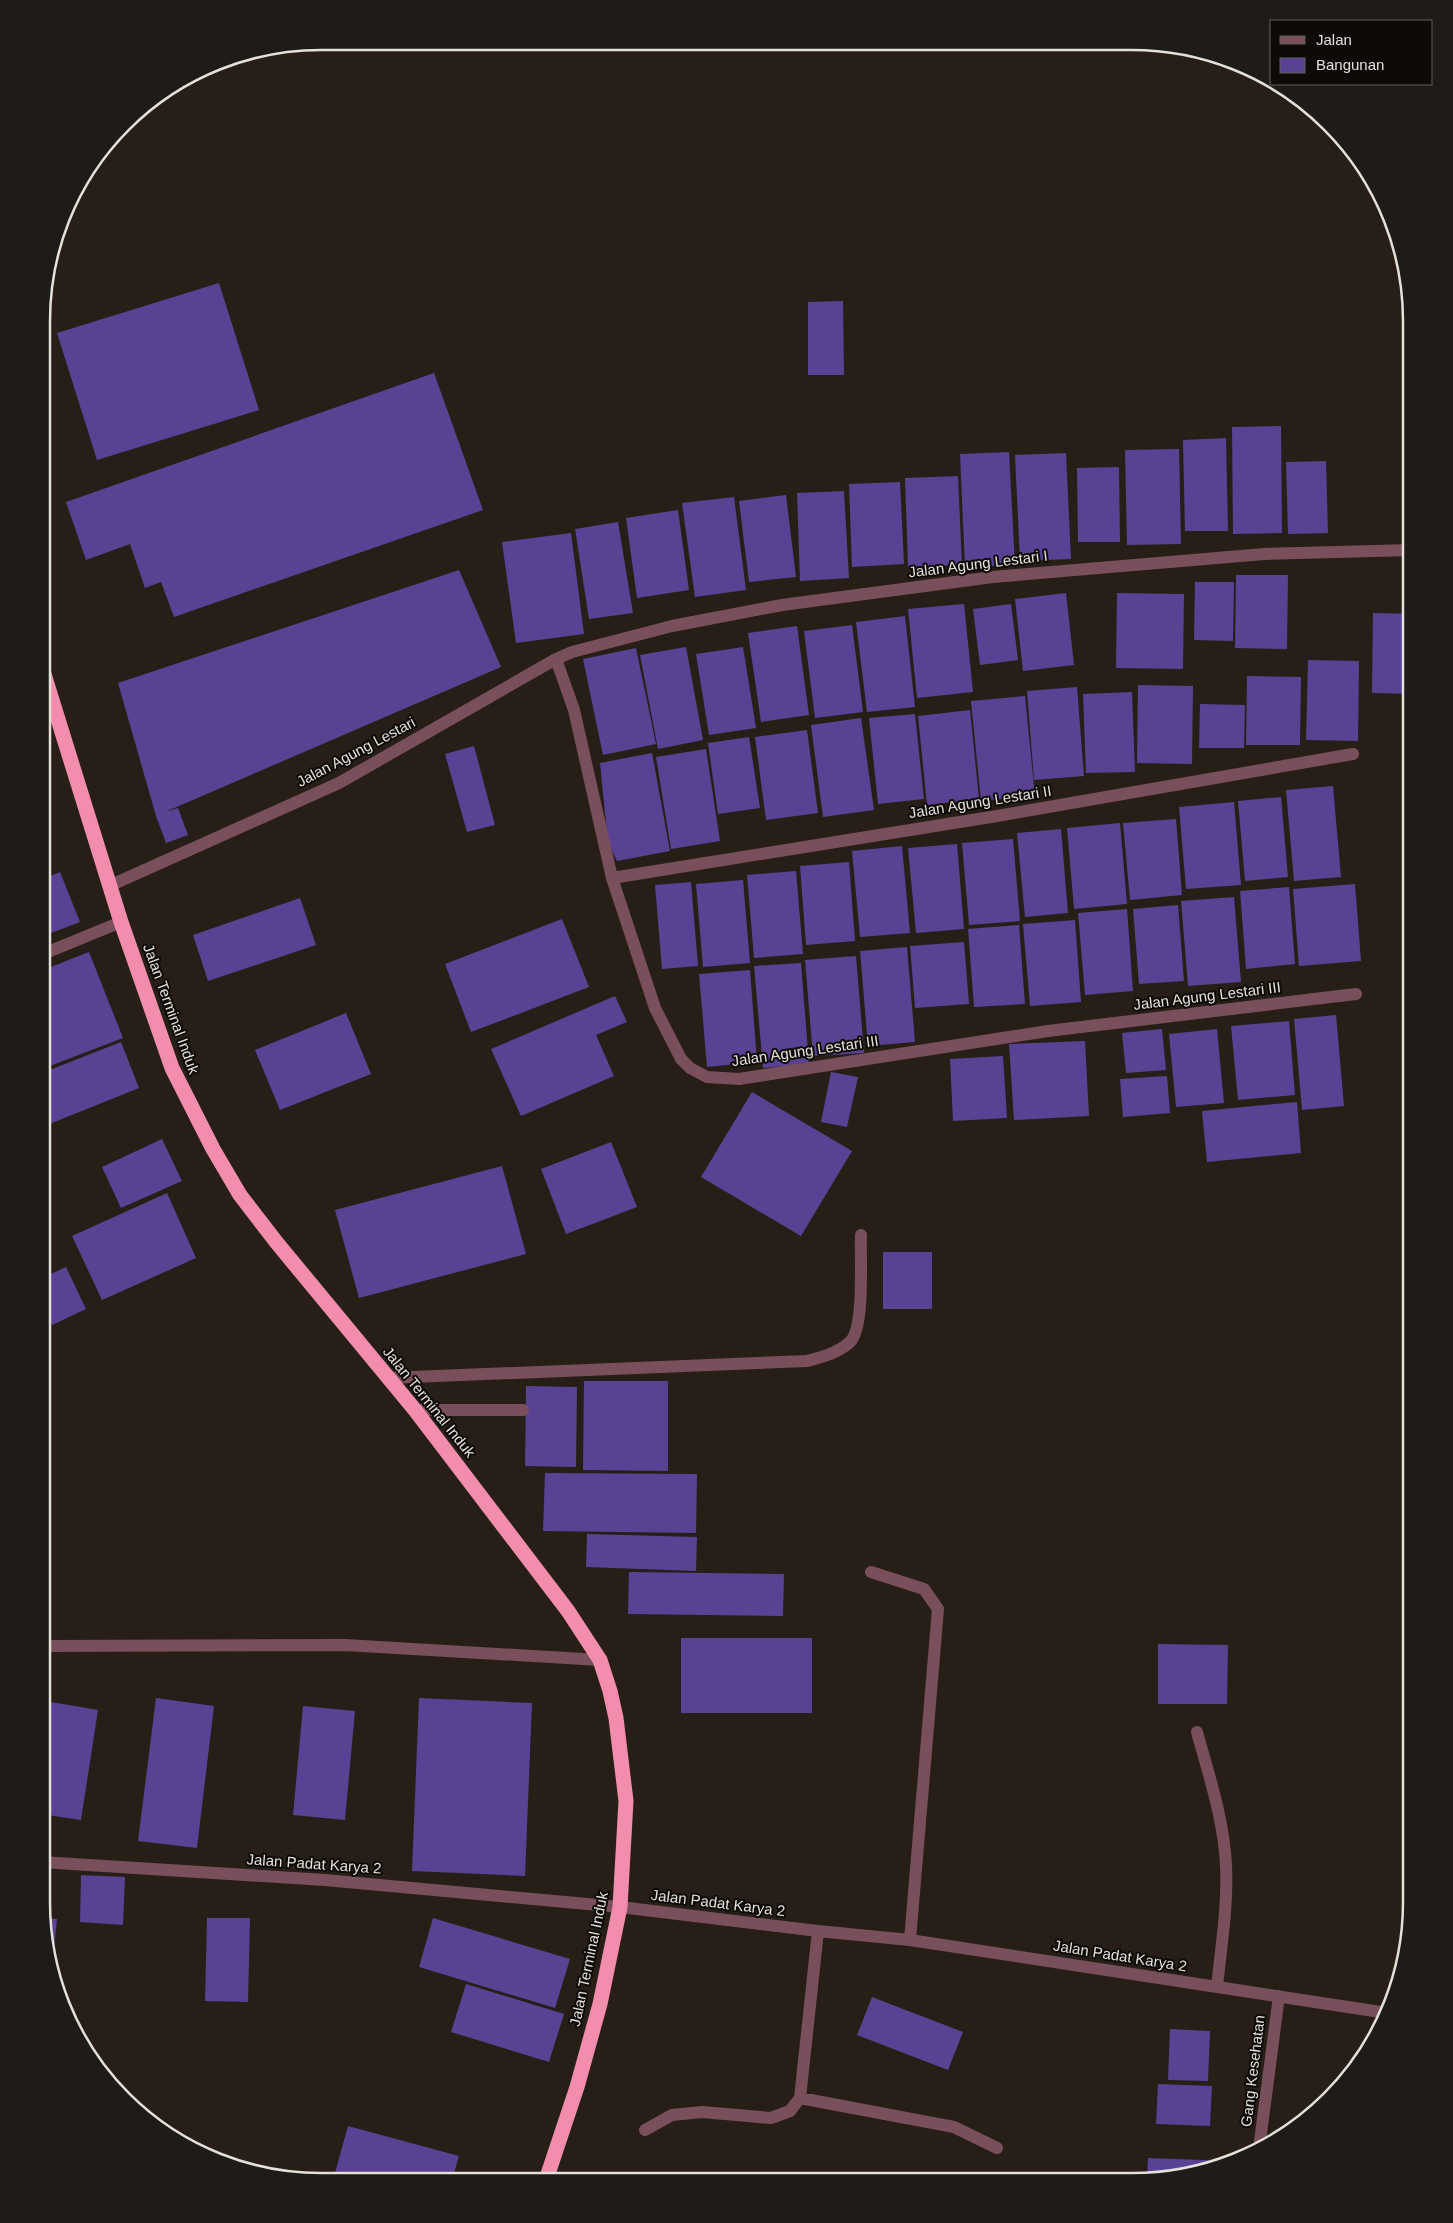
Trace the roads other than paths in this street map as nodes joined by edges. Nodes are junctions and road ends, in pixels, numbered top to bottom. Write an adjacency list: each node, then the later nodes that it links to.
1 (1403, 550): 2 (street, Jalan Agung Lestari I)
2 (556, 659): 5 (street, Jalan Agung Lestari III); 6 (street, Jalan Agung Lestari)
3 (50, 714): 6 (highway, Jalan Terminal Induk)
4 (1353, 754): 5 (street, Jalan Agung Lestari II)
5 (612, 878): 9 (street, Jalan Agung Lestari III)
6 (109, 886): 7 (highway, Jalan Terminal Induk)
7 (121, 922): 8 (street); 11 (highway, Jalan Terminal Induk)
8 (50, 951)
9 (1356, 994)
10 (861, 1235): 11 (street)
11 (388, 1378): 12 (highway, Jalan Terminal Induk)
12 (414, 1410): 13 (street); 16 (highway, Jalan Terminal Induk)
13 (523, 1410)
14 (871, 1572): 21 (street)
15 (50, 1646): 16 (street)
16 (600, 1660): 19 (highway, Jalan Terminal Induk)
17 (1197, 1732): 22 (street)
18 (50, 1863): 19 (street, Jalan Padat Karya 2)
19 (620, 1907): 20 (street, Jalan Padat Karya 2); 29 (highway, Jalan Terminal Induk)
20 (818, 1932): 21 (street, Jalan Padat Karya 2); 25 (street)
21 (910, 1940): 22 (street, Jalan Padat Karya 2)
22 (1217, 1987): 23 (street, Jalan Padat Karya 2)
23 (1279, 1996): 24 (street, Jalan Padat Karya 2); 27 (street, Gang Kesehatan)
24 (1379, 2012)
25 (800, 2098): 26 (street); 28 (street)
26 (646, 2130)
27 (1260, 2141)
28 (997, 2148)
29 (548, 2173)

